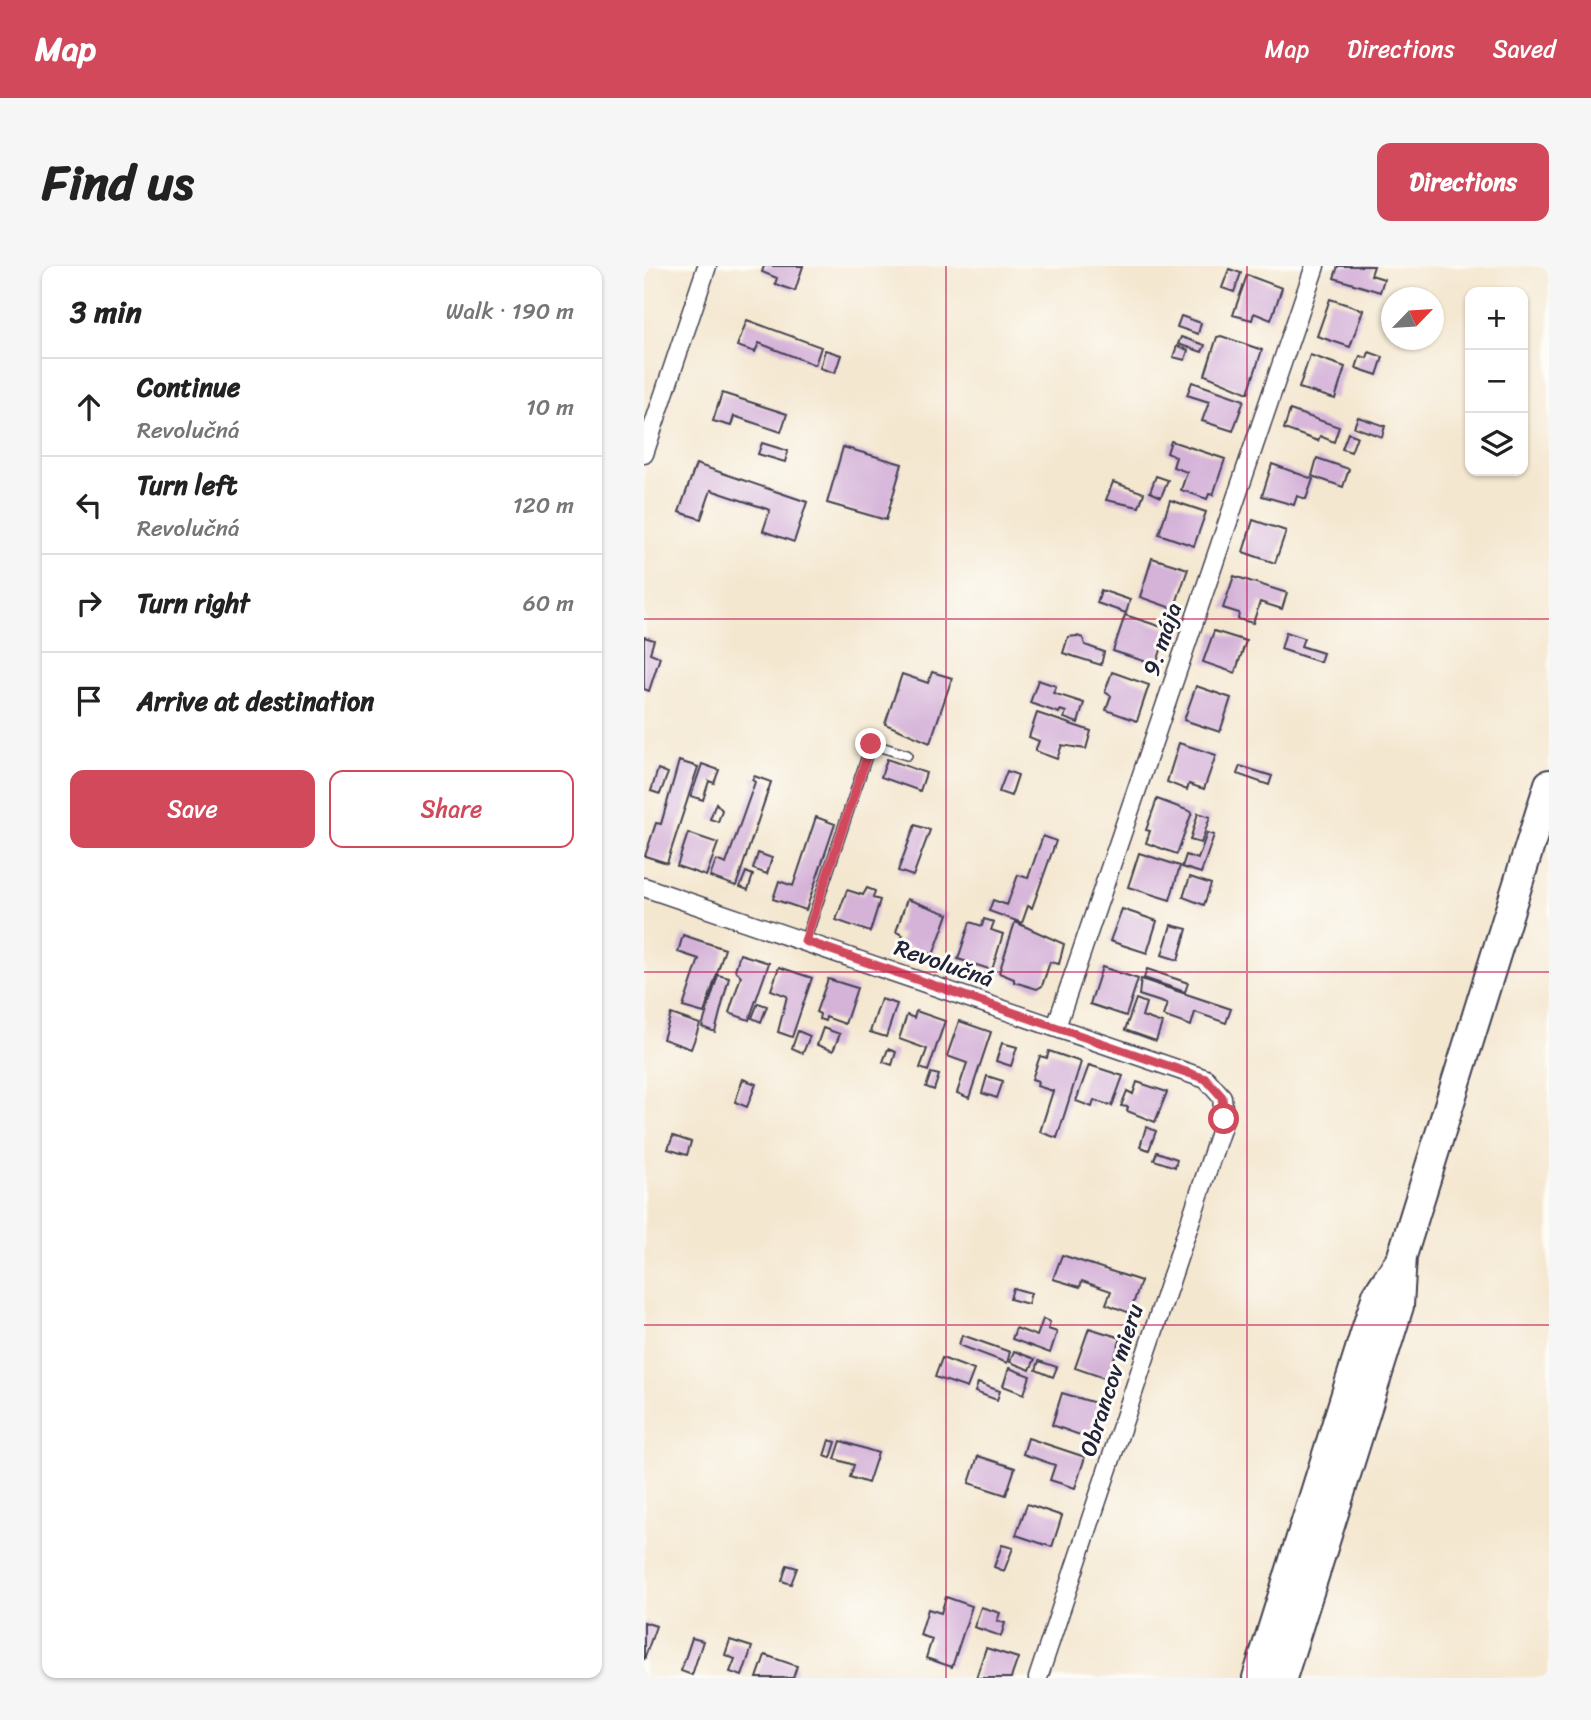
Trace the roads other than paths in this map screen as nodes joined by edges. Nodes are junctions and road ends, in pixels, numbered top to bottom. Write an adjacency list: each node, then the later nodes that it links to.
1 (707, 266): 3 (street)
2 (1315, 266): 8 (street, 9. mája)
3 (644, 454)
4 (907, 755): 7 (lane)
5 (1549, 785): 10 (main road)
6 (644, 887): 7 (street, Revolučná)
7 (805, 941): 8 (street, Revolučná)
8 (1056, 1027): 9 (street, Revolučná)
9 (1222, 1097): 11 (street, Obrancov mieru)
10 (1402, 1256): 12 (main road); 13 (main road)
11 (1038, 1678)
12 (1257, 1678)
13 (1282, 1678)

